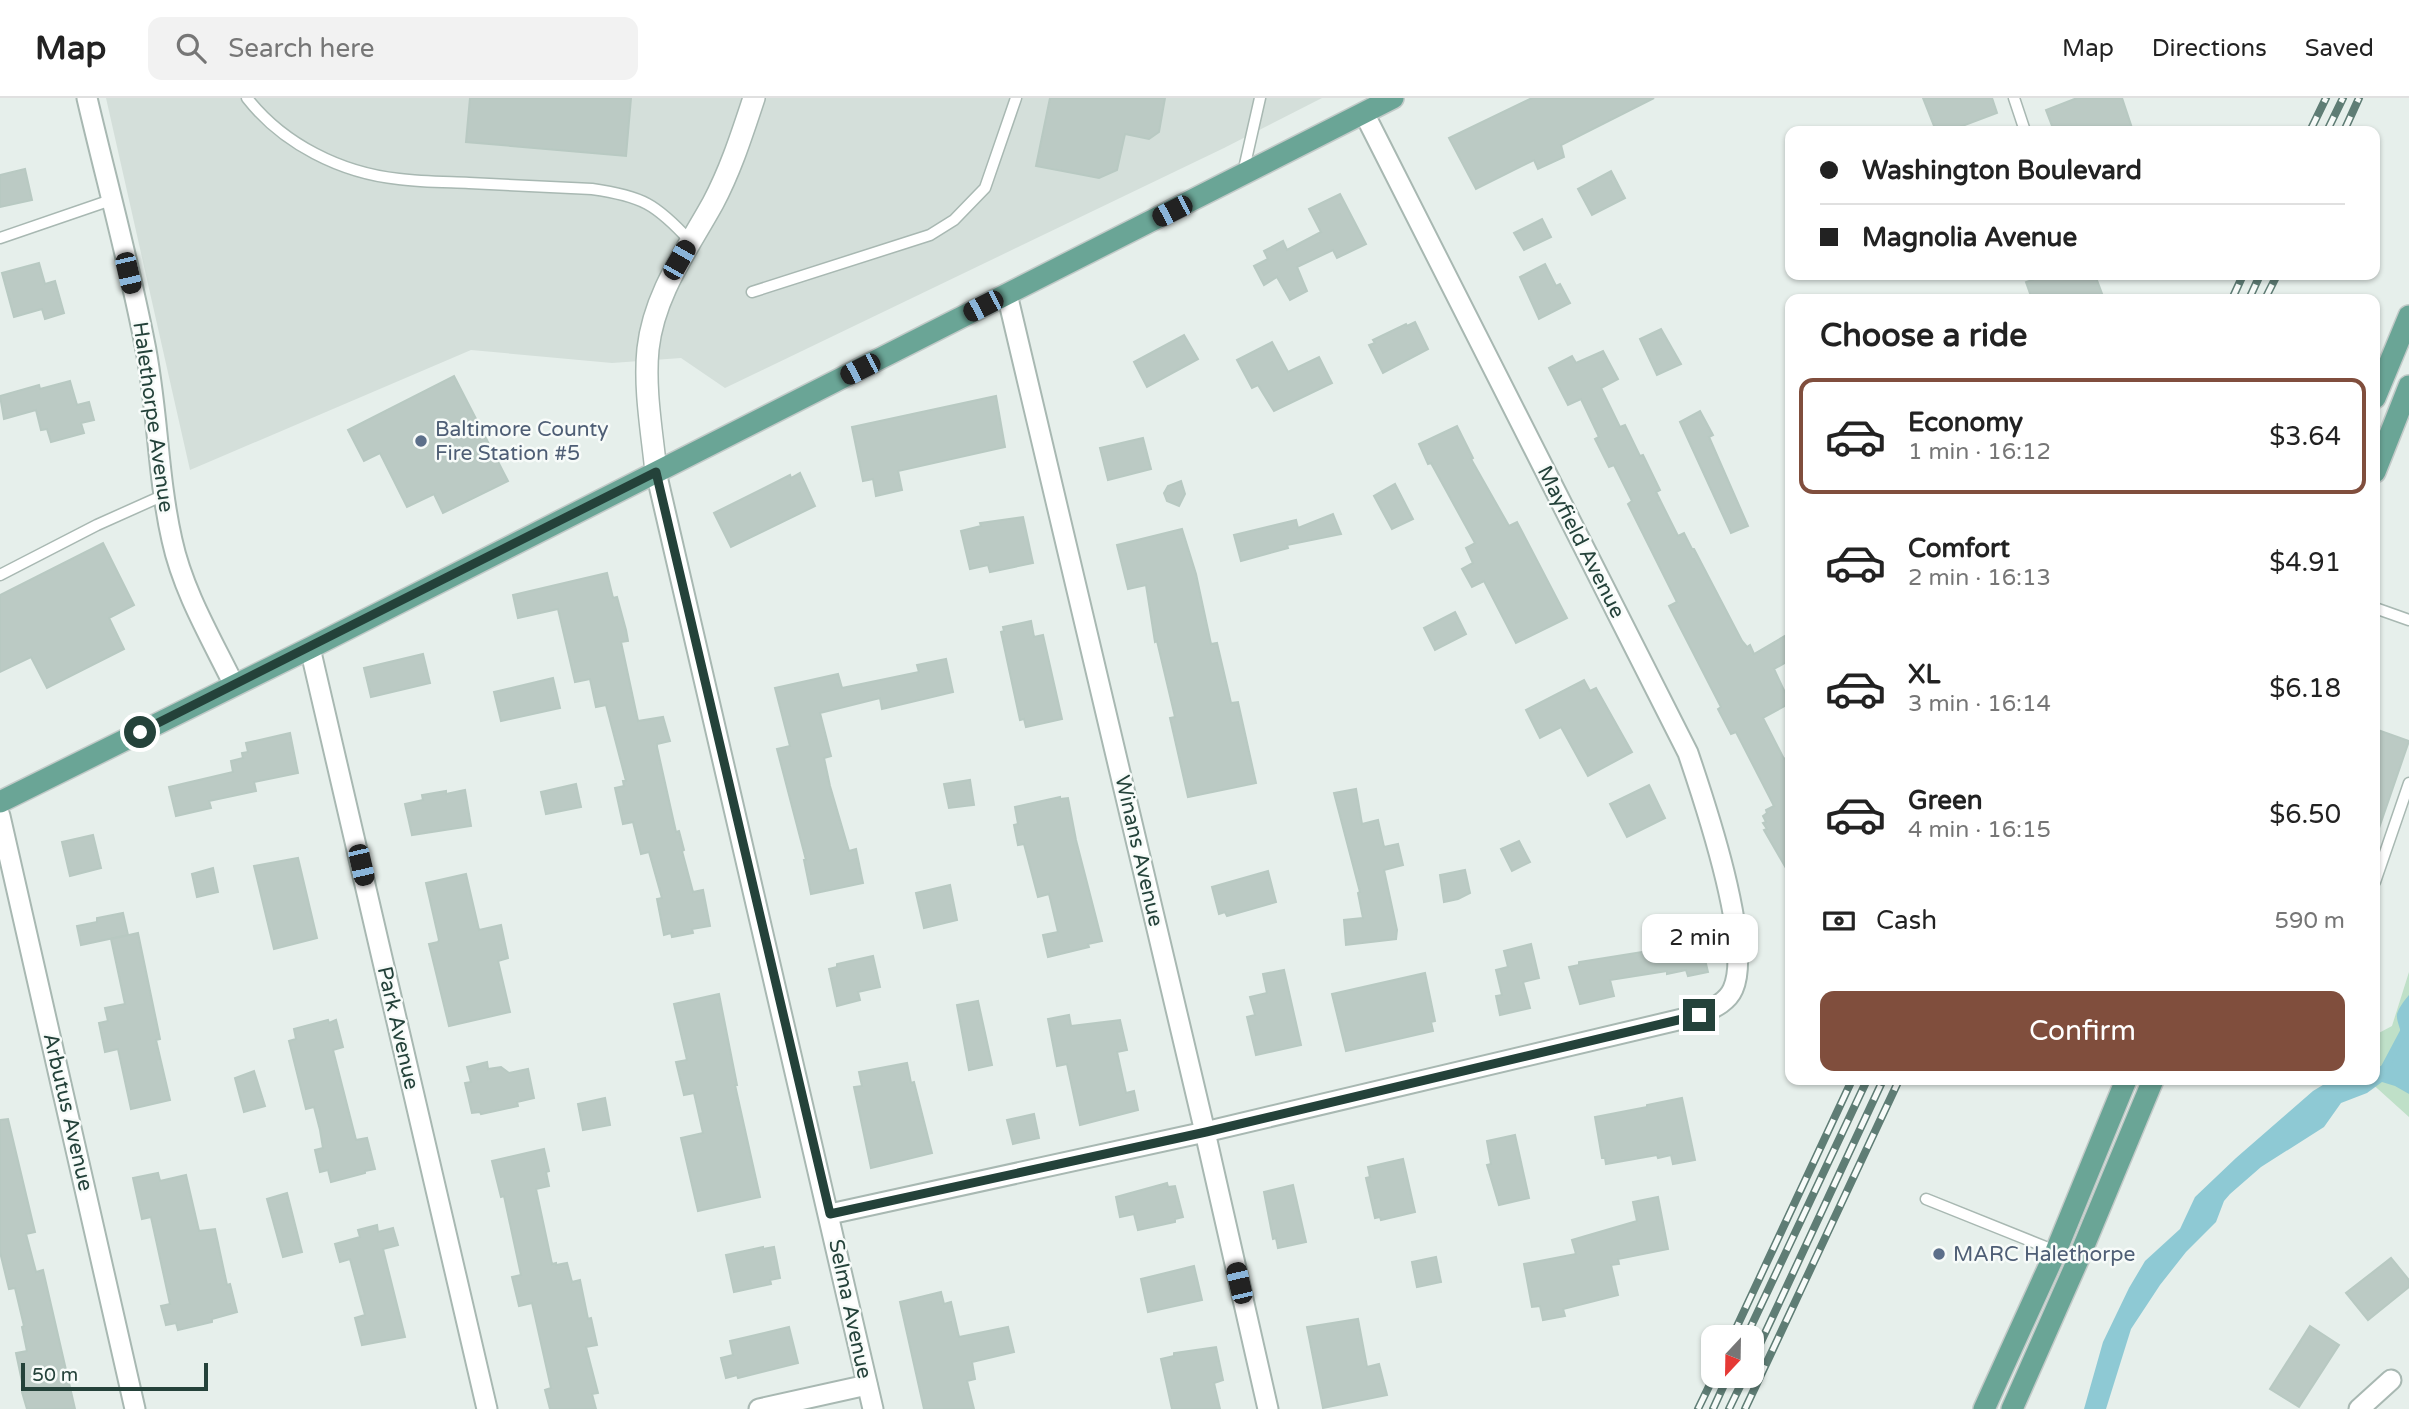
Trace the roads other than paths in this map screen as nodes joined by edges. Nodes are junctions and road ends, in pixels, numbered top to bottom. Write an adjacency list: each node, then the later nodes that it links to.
1 (87, 98): 11 (street, Halethorpe Avenue)
2 (247, 98): 13 (lane)
3 (754, 98): 13 (street)
4 (1016, 98): 14 (lane)
5 (1260, 98): 10 (lane)
6 (1394, 98): 8 (main road)
7 (2014, 98): 9 (lane)
8 (1364, 113): 10 (main road); 33 (street, Mayfield Avenue)
9 (2023, 126)
10 (1242, 175): 15 (main road)
11 (111, 200): 12 (lane); 21 (street, Halethorpe Avenue)
12 (0, 238)
13 (690, 242): 20 (street)
14 (752, 292)
15 (1007, 294): 20 (main road); 33 (street, Winans Avenue)
16 (2409, 316): 17 (main road)
17 (2380, 386)
18 (2409, 386): 19 (main road)
19 (2380, 459)
20 (656, 472): 25 (main road); 35 (street, Selma Avenue)
21 (164, 495): 22 (lane); 26 (street, Halethorpe Avenue)
22 (0, 575)
23 (2380, 610): 24 (lane)
24 (2409, 620)
25 (310, 648): 26 (main road); 41 (street, Park Avenue)
26 (234, 685): 28 (main road)
27 (2409, 783): 30 (lane)
28 (0, 802)
29 (0, 816): 40 (street, Arbutus Avenue)
30 (2380, 867)
31 (2124, 1085): 36 (main road)
32 (2151, 1085): 37 (main road)
33 (1206, 1132): 35 (street); 44 (street, Winans Avenue)
34 (1926, 1199): 36 (lane)
35 (830, 1214): 39 (street, Selma Avenue)
36 (2056, 1251): 37 (lane); 45 (main road)
37 (2078, 1259): 46 (main road)
38 (2391, 1380): 47 (street)
39 (867, 1385): 42 (street); 43 (street, Selma Avenue)
40 (135, 1409)
41 (487, 1409)
42 (759, 1409)
43 (873, 1409)
44 (1268, 1409)
45 (1984, 1409)
46 (2012, 1409)
47 (2359, 1409)

